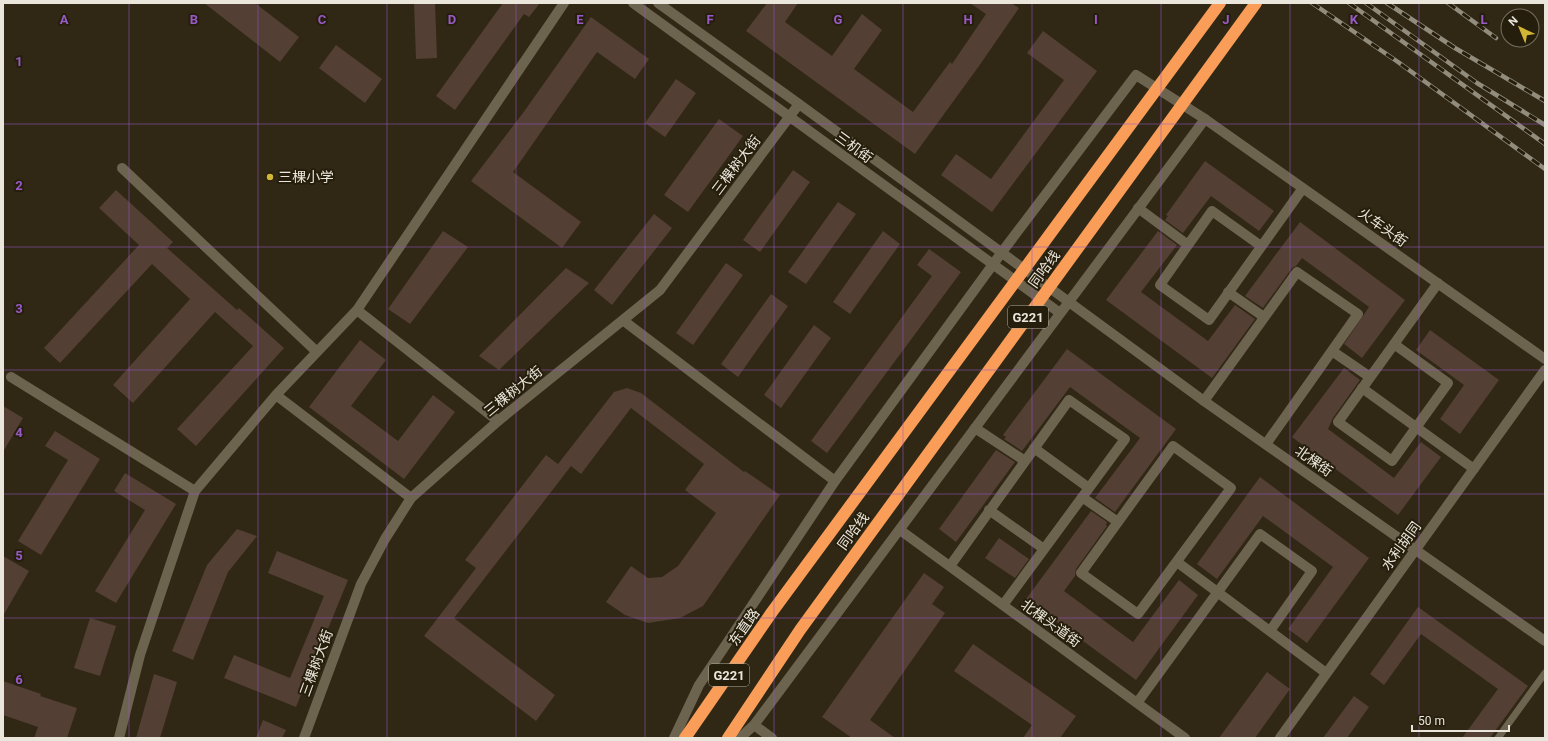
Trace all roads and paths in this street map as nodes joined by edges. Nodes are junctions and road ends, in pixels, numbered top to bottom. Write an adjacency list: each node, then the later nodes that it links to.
1 (564, 3): 19 (street)
2 (633, 3): 7 (street, 三机街)
3 (658, 3): 6 (street, 三机街)
4 (1220, 3): 54 (highway, 同哈线 / G221)
5 (1256, 3): 65 (highway, 同哈线 / G221)
6 (799, 104): 7 (street, 三棵树大街); 14 (street, 三机街)
7 (789, 117): 15 (street, 三机街); 22 (street, 三棵树大街)
8 (1204, 119): 10 (street, 火车头街); 11 (street); 14 (street, 火车头街)
9 (122, 168): 25 (street)
10 (1303, 188): 13 (street); 16 (street, 火车头街)
11 (1138, 208): 12 (street); 18 (street)
12 (1188, 245): 13 (street); 17 (street)
13 (1262, 246): 17 (street)
14 (1002, 252): 15 (street); 18 (street, 三机街)
15 (992, 265): 20 (street, 三机街); 40 (street)
16 (1438, 283): 23 (street); 26 (street, 火车头街)
17 (1228, 292): 21 (street)
18 (1068, 302): 20 (street); 32 (street, 北棵街)
19 (356, 310): 25 (street); 33 (street)
20 (1060, 313): 34 (street)
21 (1264, 317): 24 (street); 32 (street)
22 (624, 320): 33 (street, 三棵树大街); 40 (street)
23 (1394, 344): 29 (street); 35 (street)
24 (1332, 351): 29 (street); 36 (street)
25 (317, 352): 31 (street)
26 (1545, 359)
27 (1545, 370): 39 (street, 水利胡同)
28 (11, 377): 42 (street)
29 (1370, 377): 30 (street)
30 (1362, 388): 35 (street); 35 (street)
31 (276, 395): 42 (street); 44 (street)
32 (1204, 401): 36 (street, 北棵街)
33 (498, 421): 44 (street, 三棵树大街)
34 (975, 428): 38 (street); 47 (street)
35 (1416, 428): 39 (street)
36 (1266, 444): 49 (street, 北棵街)
37 (1034, 448): 38 (street); 41 (street); 41 (street)
38 (1025, 461): 45 (street)
39 (1474, 469): 49 (street, 水利胡同)
40 (835, 481): 63 (street)
41 (1089, 488): 43 (street)
42 (195, 491): 61 (street)
43 (1082, 497): 46 (street); 48 (street)
44 (411, 498): 62 (street, 三棵树大街)
45 (989, 510): 48 (street); 51 (street)
46 (1118, 522): 50 (street); 50 (street)
47 (900, 530): 51 (street, 北棵头道街); 60 (street)
48 (1044, 550): 53 (street)
49 (1416, 550): 56 (street, 北棵街); 57 (street, 水利胡同)
50 (1177, 562): 52 (street)
51 (950, 566): 53 (street, 北棵头道街)
52 (1218, 592): 55 (street); 55 (street); 59 (street)
53 (1003, 605): 59 (street, 北棵头道街)
54 (772, 612): 64 (highway, 东直路 / G221)
55 (1270, 631): 57 (street)
56 (1545, 641)
57 (1326, 673): 69 (street, 水利胡同)
58 (1545, 673): 70 (lane)
59 (1138, 703): 68 (street, 北棵头道街)
60 (754, 725): 66 (street); 67 (street)
61 (119, 738)
62 (304, 738)
63 (674, 738)
64 (685, 738)
65 (728, 738)
66 (740, 738)
67 (772, 738)
68 (1185, 738)
69 (1280, 738)
70 (1498, 738)

